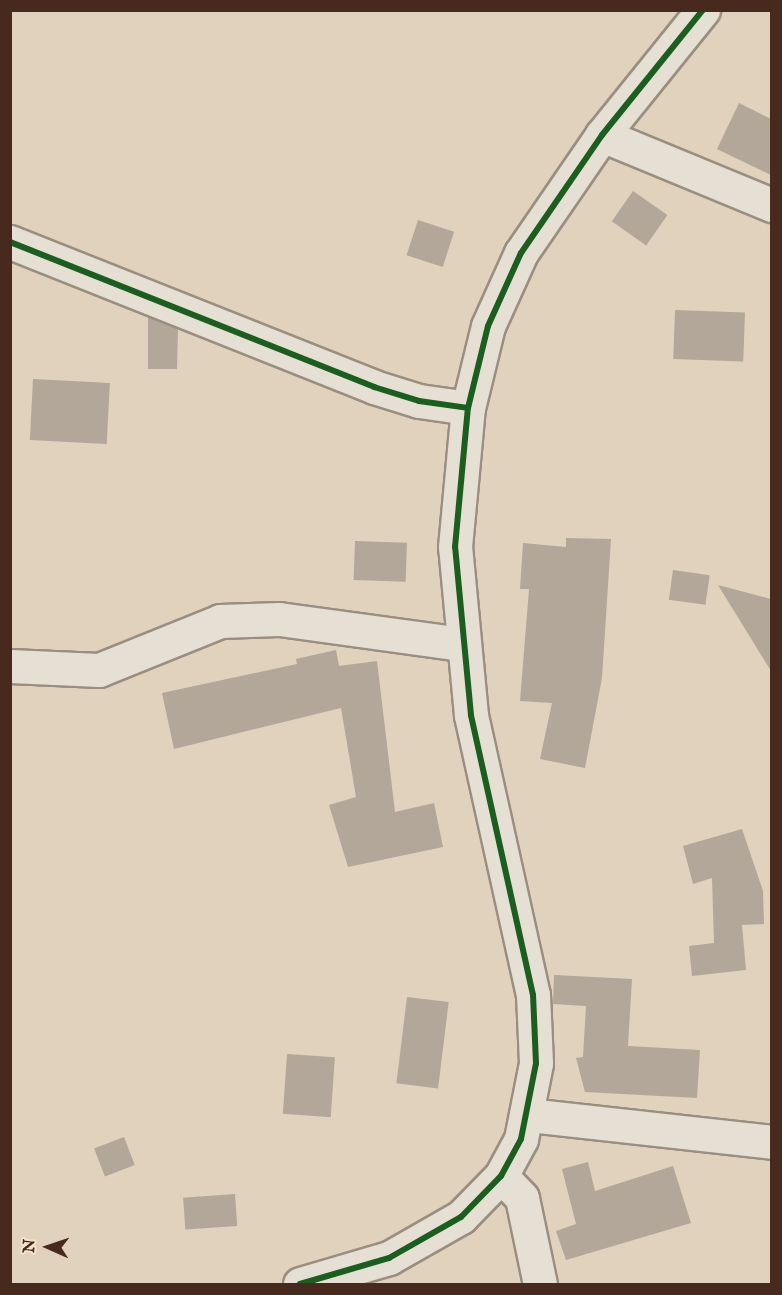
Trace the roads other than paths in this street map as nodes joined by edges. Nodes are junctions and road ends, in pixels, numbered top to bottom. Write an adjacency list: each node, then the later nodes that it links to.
1 (703, 10): 2 (street)
2 (602, 135): 3 (street); 5 (street)
3 (771, 206)
4 (10, 242): 5 (street)
5 (468, 408): 6 (street)
6 (462, 644): 7 (street); 8 (street)
7 (10, 666)
8 (528, 1115): 9 (street); 10 (street)
9 (771, 1142)
10 (501, 1176): 11 (street); 12 (street)
11 (300, 1284)
12 (540, 1284)

